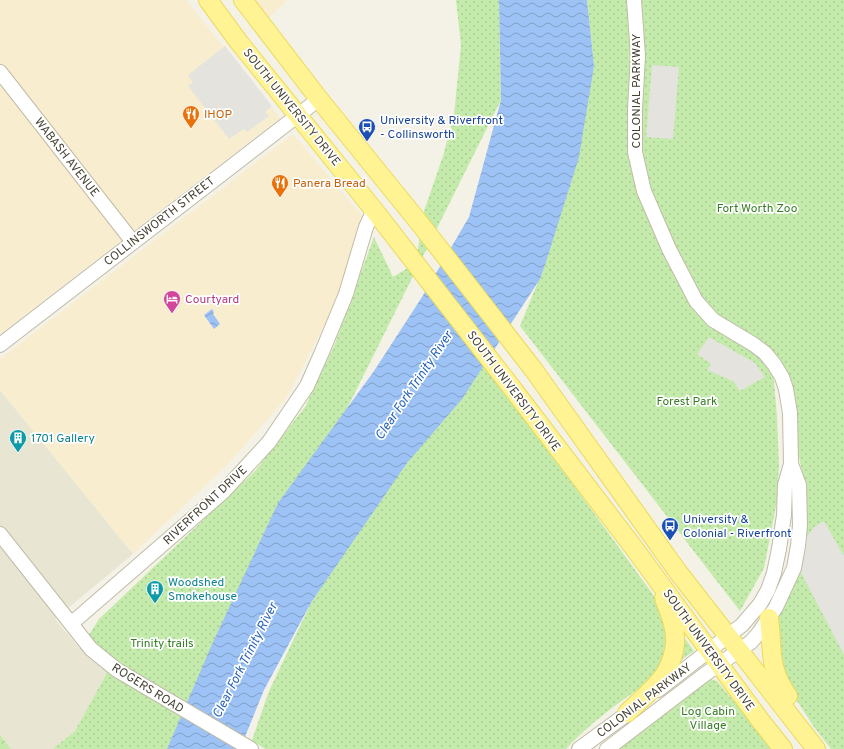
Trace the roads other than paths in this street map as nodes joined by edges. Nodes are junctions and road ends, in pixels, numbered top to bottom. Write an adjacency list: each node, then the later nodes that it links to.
1 (208, 0): 6 (main road, SOUTH UNIVERSITY DRIVE)
2 (243, 0): 5 (main road, SOUTH UNIVERSITY DRIVE)
3 (634, 0): 11 (street, COLONIAL PARKWAY)
4 (0, 72): 9 (street, WABASH AVENUE)
5 (319, 99): 6 (street, COLLINSWORTH STREET); 8 (main road, SOUTH UNIVERSITY DRIVE)
6 (298, 115): 7 (main road, SOUTH UNIVERSITY DRIVE); 9 (street, COLLINSWORTH STREET)
7 (374, 210): 8 (main road); 13 (main road, SOUTH UNIVERSITY DRIVE); 15 (street, RIVERFRONT DRIVE)
8 (425, 229): 16 (main road, SOUTH UNIVERSITY DRIVE)
9 (133, 242): 10 (street, COLLINSWORTH STREET)
10 (0, 345)
11 (791, 464): 14 (street, COLONIAL PARKWAY); 16 (street, COLONIAL PARKWAY)
12 (0, 534): 15 (street, ROGERS ROAD)
13 (657, 579): 18 (main road, SOUTH UNIVERSITY DRIVE); 19 (main road)
14 (769, 618): 17 (street, COLONIAL PARKWAY); 25 (main road)
15 (72, 623): 20 (street, ROGERS ROAD)
16 (728, 636): 17 (main road, SOUTH UNIVERSITY DRIVE); 18 (street, COLONIAL PARKWAY)
17 (740, 650): 18 (street, COLONIAL PARKWAY); 24 (main road, SOUTH UNIVERSITY DRIVE)
18 (714, 657): 19 (street, COLONIAL PARKWAY); 22 (street, COLONIAL PARKWAY); 23 (main road, SOUTH UNIVERSITY DRIVE)
19 (627, 713): 21 (street, COLONIAL PARKWAY)
20 (251, 749)
21 (579, 749)
22 (607, 749)
23 (784, 749)
24 (816, 749)
25 (822, 749)

